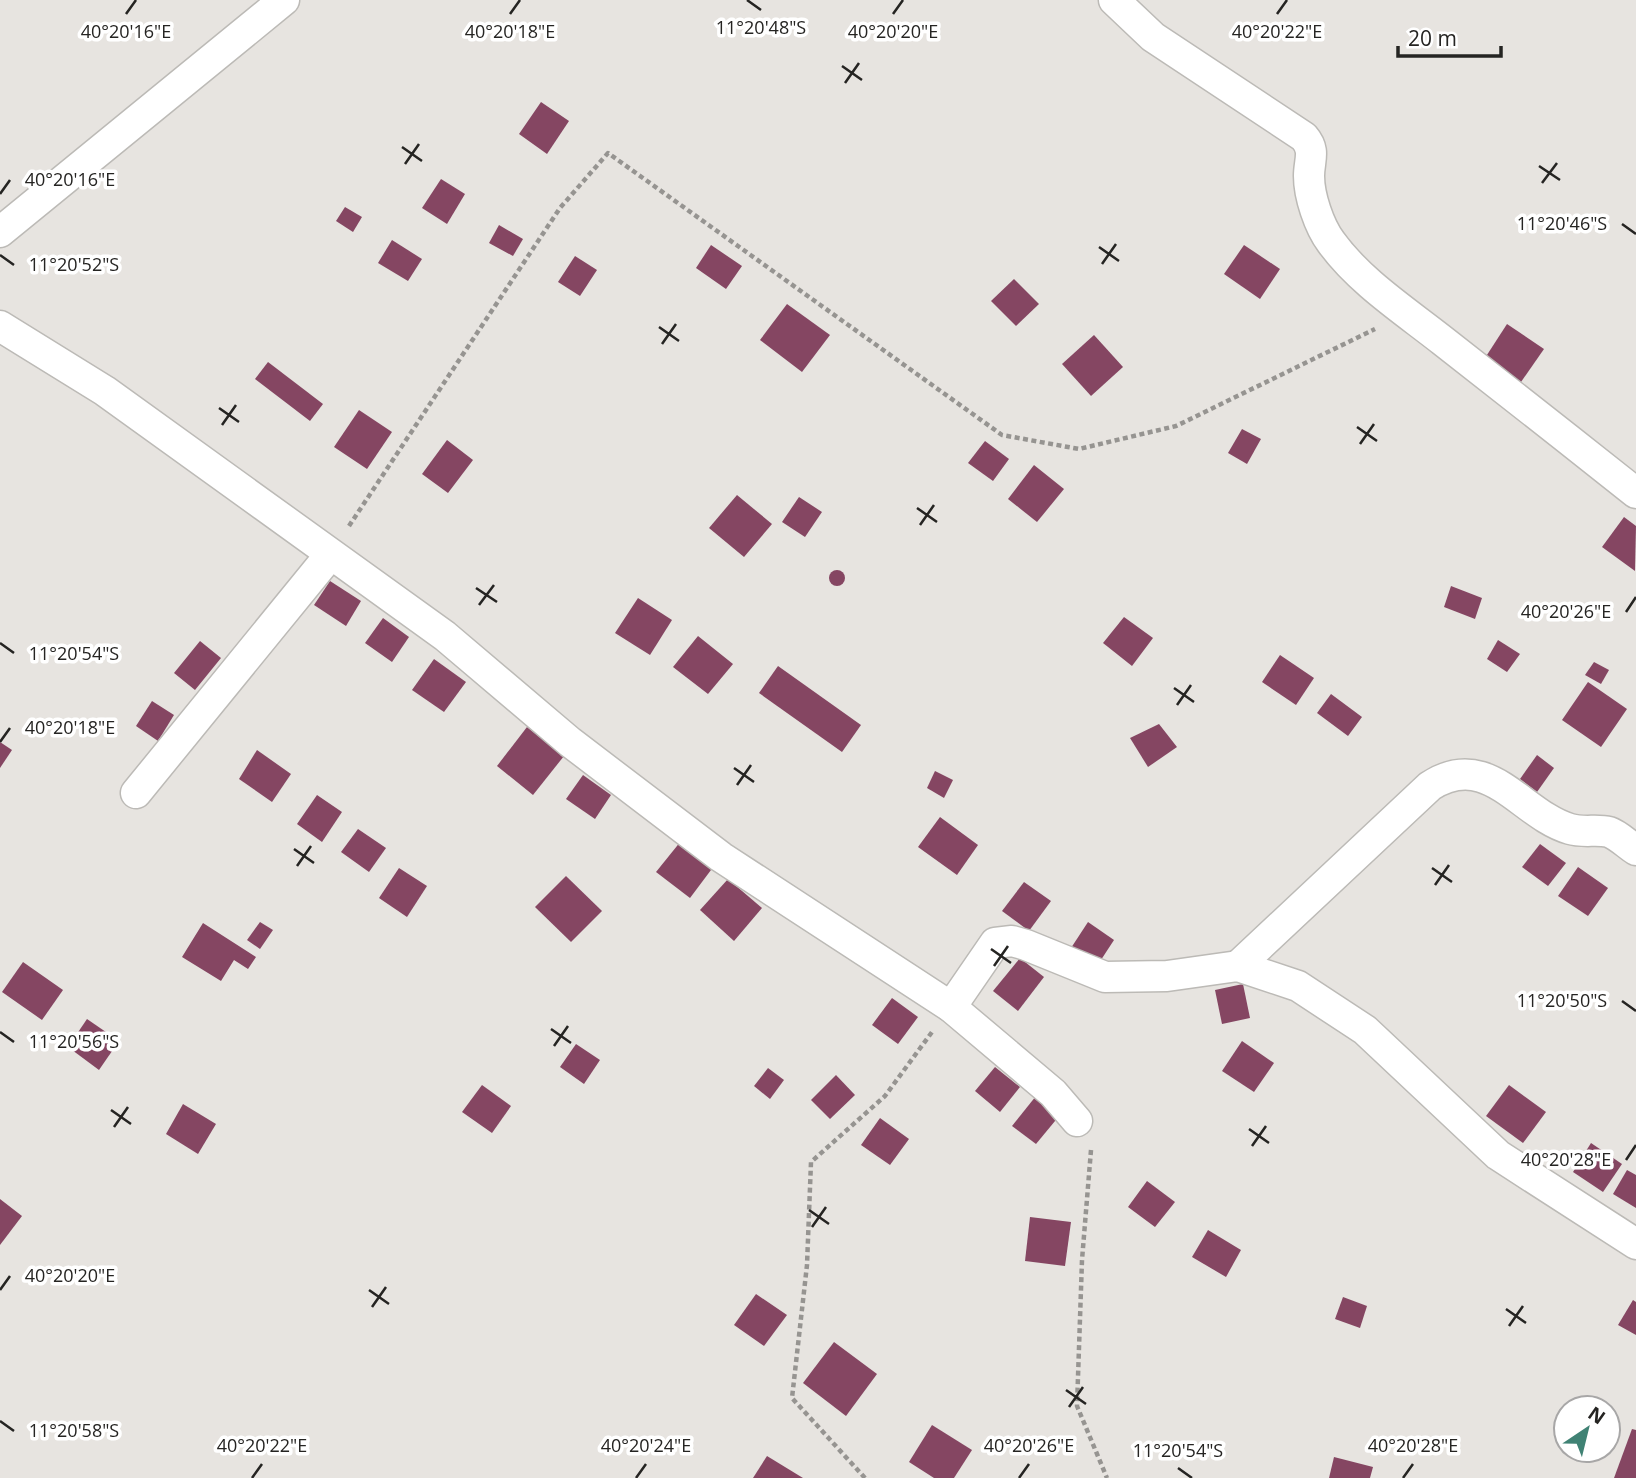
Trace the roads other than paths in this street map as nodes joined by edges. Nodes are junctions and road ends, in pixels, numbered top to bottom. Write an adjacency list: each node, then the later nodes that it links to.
1 (284, 0): 3 (street)
2 (1114, 0): 5 (street)
3 (0, 232)
4 (0, 326): 6 (street)
5 (1636, 493)
6 (330, 555): 7 (street); 10 (street)
7 (136, 793)
8 (1636, 850): 9 (street)
9 (1238, 966): 10 (street); 12 (street)
10 (951, 1007): 11 (street)
11 (1077, 1121)
12 (1636, 1244)

